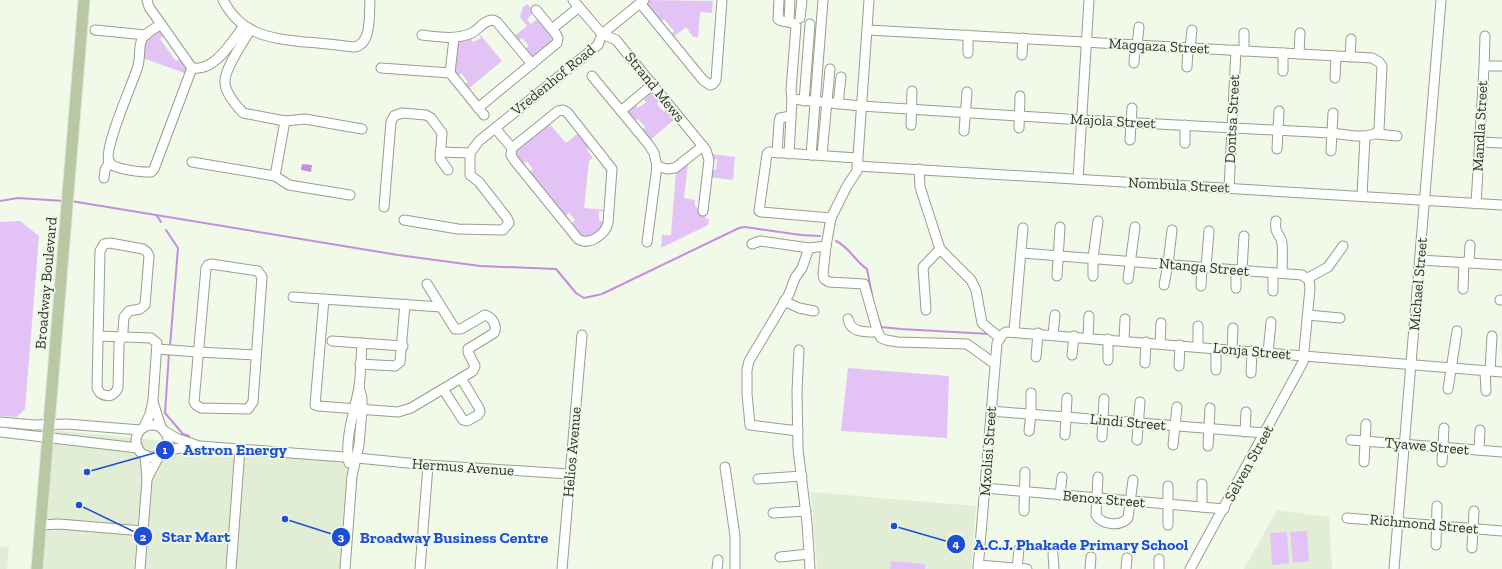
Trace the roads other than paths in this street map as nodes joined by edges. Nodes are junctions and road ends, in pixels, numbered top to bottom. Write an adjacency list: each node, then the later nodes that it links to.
1 (84, 0): 242 (main road, Broadway Boulevard)
2 (147, 0): 18 (street)
3 (223, 0): 21 (street)
4 (370, 0): 21 (street)
5 (722, 0): 13 (street)
6 (779, 0): 17 (street)
7 (790, 0): 17 (street)
8 (802, 0): 16 (street)
9 (823, 0): 65 (street)
10 (869, 0): 24 (street)
11 (1089, 0): 36 (street)
12 (1441, 0): 120 (street, Michael Street)
13 (642, 2): 28 (street)
14 (576, 3): 22 (street); 28 (street, Vredenhof Road)
15 (536, 10): 22 (street)
16 (800, 18)
17 (789, 22): 63 (street)
18 (161, 24): 29 (street); 50 (street)
19 (810, 24): 64 (street)
20 (1138, 27): 37 (street)
21 (247, 28): 50 (street); 80 (street)
22 (552, 29): 46 (street)
23 (95, 30): 29 (street)
24 (868, 30): 31 (street, Magqaza Street); 68 (street)
25 (1192, 30): 38 (street)
26 (1244, 33): 39 (street, Dontsa Street)
27 (1300, 33): 42 (street)
28 (602, 34): 59 (street, Strand Mews); 85 (street, Vredenhof Road)
29 (146, 35): 108 (street)
30 (422, 35): 33 (street)
31 (968, 35): 34 (street, Magqaza Street); 40 (street)
32 (1485, 36): 52 (street)
33 (454, 38): 46 (street); 55 (street)
34 (1023, 38): 36 (street, Magqaza Street); 43 (street)
35 (1351, 39): 45 (street)
36 (1087, 42): 37 (street, Magqaza Street); 79 (street)
37 (1136, 45): 38 (street, Magqaza Street); 47 (street)
38 (1189, 48): 39 (street, Magqaza Street); 49 (street)
39 (1240, 51): 41 (street, Magqaza Street); 84 (street, Dontsa Street)
40 (968, 53)
41 (1283, 53): 42 (street, Magqaza Street); 54 (street)
42 (1299, 54): 44 (street, Magqaza Street)
43 (1022, 55)
44 (1336, 56): 45 (street, Magqaza Street); 58 (street)
45 (1350, 57): 90 (street, Magqaza Street)
46 (532, 64): 69 (street)
47 (1134, 64)
48 (1502, 66): 52 (street, Mandla Street)
49 (1187, 67)
50 (192, 68): 108 (street)
51 (381, 68): 55 (street)
52 (1484, 68): 95 (street, Mandla Street)
53 (830, 69): 66 (street)
54 (1283, 71)
55 (450, 73): 69 (street)
56 (592, 76): 72 (street)
57 (841, 77): 67 (street)
58 (1335, 78)
59 (653, 84): 72 (street); 98 (street, Strand Mews)
60 (912, 91): 71 (street)
61 (967, 92): 74 (street)
62 (1020, 96): 78 (street)
63 (792, 99): 64 (street, Majola Street); 77 (street)
64 (804, 101): 65 (street, Majola Street)
65 (815, 102): 66 (street, Majola Street); 106 (street)
66 (826, 103): 67 (street, Majola Street); 107 (street)
67 (838, 104): 68 (street, Majola Street)
68 (861, 106): 71 (street, Majola Street); 110 (street)
69 (478, 108): 76 (street)
70 (1132, 108): 81 (street)
71 (911, 109): 74 (street, Majola Street); 82 (street)
72 (621, 111): 111 (street)
73 (1279, 111): 88 (street)
74 (966, 112): 78 (street, Majola Street); 89 (street)
75 (1333, 113): 91 (street)
76 (484, 115)
77 (791, 116): 103 (street); 105 (street)
78 (1020, 116): 79 (street, Majola Street); 86 (street)
79 (1082, 120): 81 (street, Majola Street); 116 (street)
80 (285, 121): 87 (street); 114 (street)
81 (1130, 122): 83 (street, Majola Street); 94 (street)
82 (911, 125)
83 (1185, 125): 84 (street, Majola Street); 97 (street)
84 (1232, 127): 88 (street, Majola Street); 117 (street, Dontsa Street)
85 (495, 128): 99 (street); 104 (street, Vredenhof Road)
86 (1019, 128)
87 (362, 129)
88 (1278, 130): 91 (street, Majola Street); 100 (street)
89 (964, 131)
90 (1377, 132): 92 (street); 93 (street, Majola Street)
91 (1331, 133): 93 (street, Majola Street); 101 (street)
92 (1397, 136)
93 (1365, 137): 119 (street)
94 (1130, 140)
95 (1480, 142): 96 (street); 121 (street, Mandla Street)
96 (1502, 143)
97 (1185, 144)
98 (703, 146): 111 (street); 124 (street, Strand Mews)
99 (512, 148): 99 (street)
100 (1277, 150)
101 (1330, 151)
102 (440, 152): 104 (street); 113 (street); 123 (street)
103 (777, 153): 105 (street, Nombula Street); 125 (street)
104 (470, 154): 126 (street)
105 (789, 154): 106 (street, Nombula Street)
106 (811, 155): 107 (street, Nombula Street)
107 (822, 155): 110 (street, Nombula Street)
108 (110, 162): 115 (street)
109 (192, 162): 114 (street)
110 (857, 162): 112 (street, Nombula Street); 125 (street)
111 (657, 166): 135 (street)
112 (919, 169): 116 (street, Nombula Street); 141 (street)
113 (448, 170)
114 (275, 176): 118 (street)
115 (104, 178)
116 (1078, 179): 117 (street, Nombula Street)
117 (1228, 188): 119 (street, Nombula Street)
118 (350, 195)
119 (1362, 196): 120 (street, Nombula Street)
120 (1425, 200): 121 (street, Nombula Street); 145 (street, Michael Street)
121 (1476, 204): 122 (street, Nombula Street)
122 (1502, 205)
123 (384, 207)
124 (703, 211)
125 (831, 218): 138 (street)
126 (404, 220)
127 (1098, 221): 144 (street)
128 (1276, 221): 152 (street)
129 (1060, 227): 143 (street)
130 (1135, 227): 146 (street)
131 (1023, 228): 142 (street)
132 (1172, 230): 148 (street)
133 (1209, 231): 150 (street)
134 (1244, 236): 151 (street)
135 (647, 242)
136 (752, 244): 140 (street)
137 (1470, 244): 147 (street)
138 (826, 246): 140 (street); 182 (street)
139 (1343, 246): 155 (street)
140 (809, 248): 165 (street)
141 (940, 249): 168 (street); 187 (street)
142 (1022, 253): 143 (street, Ntanga Street); 180 (street)
143 (1059, 256): 144 (street, Ntanga Street); 153 (street)
144 (1093, 258): 146 (street, Ntanga Street); 154 (street)
145 (1420, 260): 147 (street); 217 (street, Michael Street)
146 (1131, 261): 148 (street, Ntanga Street); 156 (street)
147 (1467, 263): 149 (street); 161 (street)
148 (1168, 264): 150 (street, Ntanga Street); 158 (street)
149 (1502, 265)
150 (1204, 267): 151 (street, Ntanga Street); 159 (street)
151 (1240, 270): 152 (street, Ntanga Street); 160 (street)
152 (1277, 273): 155 (street, Ntanga Street); 162 (street)
153 (1057, 276)
154 (1093, 276)
155 (1308, 278): 171 (street)
156 (1128, 279)
157 (427, 284): 167 (street)
158 (1164, 285)
159 (1201, 286)
160 (1236, 288)
161 (1463, 289)
162 (1273, 291)
163 (293, 296): 164 (street)
164 (324, 299): 166 (street); 234 (street)
165 (784, 301): 169 (street); 250 (street)
166 (405, 304): 167 (street); 199 (street)
167 (441, 307): 223 (street)
168 (926, 310)
169 (814, 311)
170 (1055, 315): 185 (street)
171 (1308, 315): 173 (street); 211 (street)
172 (1089, 316): 191 (street)
173 (1340, 318)
174 (848, 319): 182 (street)
175 (1125, 319): 194 (street)
176 (1271, 322): 207 (street)
177 (1162, 323): 197 (street)
178 (1198, 326): 200 (street)
179 (1233, 328): 204 (street)
180 (1014, 331): 183 (street, Lonja Street); 187 (street, Lonja Street)
181 (1457, 331): 218 (street)
182 (878, 332): 215 (street)
183 (1038, 333): 185 (street, Lonja Street); 210 (street)
184 (582, 335): 277 (street, Helios Avenue)
185 (1053, 335): 188 (street, Lonja Street)
186 (98, 336): 190 (street); 190 (street); 190 (street)
187 (1001, 336): 215 (street, Mxolisi Street)
188 (1074, 336): 191 (street, Lonja Street); 209 (street)
189 (1492, 336): 220 (street)
190 (121, 337): 202 (street)
191 (1088, 337): 192 (street, Lonja Street)
192 (1108, 339): 194 (street, Lonja Street); 212 (street)
193 (332, 341): 196 (street)
194 (1124, 341): 195 (street, Lonja Street)
195 (1146, 342): 197 (street, Lonja Street); 213 (street)
196 (362, 343): 199 (street); 214 (street)
197 (1160, 344): 198 (street, Lonja Street)
198 (1180, 345): 200 (street, Lonja Street); 216 (street)
199 (402, 346): 214 (street)
200 (1198, 347): 201 (street, Lonja Street)
201 (1216, 348): 204 (street, Lonja Street); 219 (street)
202 (165, 349): 206 (street); 230 (street)
203 (799, 350): 250 (street)
204 (1232, 350): 205 (street, Lonja Street)
205 (1252, 351): 207 (street, Lonja Street); 222 (street)
206 (198, 352): 208 (street); 208 (street); 208 (street)
207 (1268, 353): 211 (street, Lonja Street)
208 (256, 355)
209 (1072, 355)
210 (1036, 356)
211 (1304, 356): 217 (street, Lonja Street); 254 (street, Selven Street)
212 (1108, 360)
213 (1145, 363)
214 (360, 364): 234 (street)
215 (995, 364): 235 (street, Mxolisi Street)
216 (1180, 366)
217 (1411, 366): 218 (street, Lonja Street); 262 (street, Michael Street)
218 (1451, 369): 220 (street, Lonja Street); 225 (street)
219 (1216, 370)
220 (1487, 371): 221 (street, Lonja Street); 226 (street)
221 (1502, 372)
222 (1251, 373)
223 (462, 378): 224 (street); 224 (street)
224 (443, 389): 234 (street)
225 (1448, 390)
226 (1486, 391)
227 (1031, 393): 237 (street)
228 (1067, 398): 238 (street)
229 (1104, 399): 239 (street)
230 (153, 400): 245 (street); 247 (street)
231 (1140, 402): 241 (street)
232 (1176, 407): 244 (street)
233 (1210, 408): 248 (street)
234 (357, 410): 271 (street)
235 (991, 411): 237 (street, Lindi Street); 286 (street, Mxolisi Street)
236 (1246, 412): 253 (street)
237 (1031, 414): 238 (street, Lindi Street); 251 (street)
238 (1066, 417): 239 (street, Lindi Street); 255 (street)
239 (1103, 420): 241 (street, Lindi Street); 256 (street)
240 (0, 422): 242 (street)
241 (1138, 423): 244 (street, Lindi Street); 258 (street)
242 (50, 424): 245 (street); 257 (main road, Broadway Boulevard)
243 (1366, 424): 260 (street)
244 (1175, 426): 248 (street, Lindi Street); 261 (street)
245 (142, 428): 247 (street); 268 (street)
246 (1444, 428): 265 (street)
247 (163, 429): 263 (street); 269 (street)
248 (1209, 429): 253 (street, Lindi Street); 264 (street)
249 (1480, 430): 267 (street)
250 (798, 431): 278 (street)
251 (1029, 431)
252 (0, 432): 257 (street)
253 (1245, 432): 254 (street, Lindi Street)
254 (1266, 433): 294 (street, Selven Street)
255 (1065, 435)
256 (1102, 437)
257 (49, 438): 268 (street); 301 (main road, Broadway Boulevard)
258 (1137, 440)
259 (1351, 440): 260 (street, Tyawe Street)
260 (1365, 442): 262 (street, Tyawe Street); 272 (street)
261 (1173, 445)
262 (1405, 445): 265 (street, Tyawe Street); 300 (street, Michael Street)
263 (200, 446): 266 (street, Hermus Avenue); 269 (street)
264 (1208, 446)
265 (1443, 448): 267 (street, Tyawe Street); 273 (street)
266 (240, 449): 271 (street, Hermus Avenue); 320 (street)
267 (1479, 450): 270 (street, Tyawe Street)
268 (141, 451): 269 (street); 282 (street)
269 (162, 452): 282 (street)
270 (1502, 452)
271 (352, 458): 274 (street, Hermus Avenue); 321 (street)
272 (1364, 462)
273 (1442, 462)
274 (428, 465): 277 (street, Hermus Avenue); 322 (street)
275 (725, 467): 324 (street)
276 (1025, 472): 287 (street)
277 (569, 474): 323 (street, Helios Avenue)
278 (802, 476): 281 (street); 295 (street)
279 (1062, 476): 288 (street)
280 (1098, 477): 289 (street)
281 (758, 479)
282 (147, 480): 305 (street)
283 (1133, 480): 290 (street)
284 (1202, 484): 293 (street)
285 (1168, 486): 291 (street)
286 (985, 488): 287 (street, Benox Street); 316 (street, Mxolisi Street)
287 (1024, 492): 288 (street, Benox Street); 296 (street)
288 (1060, 495): 289 (street, Benox Street)
289 (1096, 498): 290 (street, Benox Street); 290 (street)
290 (1131, 501): 291 (street, Benox Street)
291 (1169, 504): 293 (street, Benox Street); 302 (street)
292 (1437, 506): 303 (street)
293 (1202, 507): 294 (street, Benox Street)
294 (1224, 509): 331 (street, Selven Street)
295 (806, 511): 298 (street); 310 (street)
296 (1024, 511)
297 (1474, 511): 304 (street)
298 (773, 513)
299 (1347, 518): 300 (street, Richmond Street)
300 (1398, 523): 303 (street, Richmond Street); 332 (street, Michael Street)
301 (40, 525): 305 (street); 318 (main road, Broadway Boulevard)
302 (1168, 525)
303 (1436, 526): 304 (street, Richmond Street); 307 (street)
304 (1472, 528): 306 (street, Richmond Street); 308 (street)
305 (143, 531): 319 (street)
306 (1502, 531)
307 (1436, 545)
308 (1472, 548)
309 (1019, 549): 317 (street)
310 (809, 554): 312 (street); 325 (street)
311 (1053, 554): 327 (street)
312 (780, 557)
313 (1091, 557): 328 (street)
314 (1127, 558): 329 (street)
315 (1159, 559): 330 (street)
316 (978, 567): 317 (street)
317 (1017, 568): 326 (street)
318 (37, 569)
319 (140, 569)
320 (230, 569)
321 (345, 569)
322 (420, 569)
323 (562, 569)
324 (735, 569)
325 (810, 569)
326 (1027, 569)
327 (1054, 569)
328 (1090, 569)
329 (1126, 569)
330 (1158, 569)
331 (1190, 569)
332 (1394, 569)

